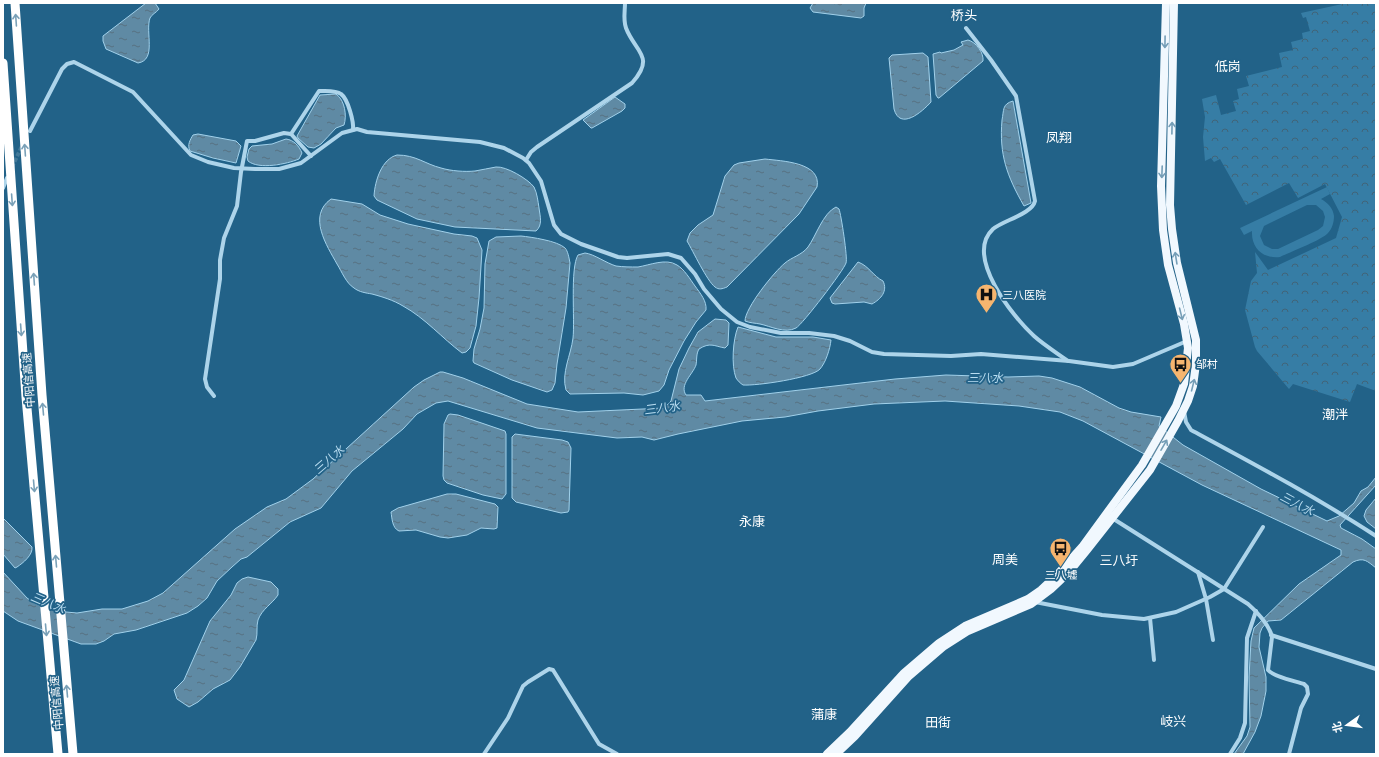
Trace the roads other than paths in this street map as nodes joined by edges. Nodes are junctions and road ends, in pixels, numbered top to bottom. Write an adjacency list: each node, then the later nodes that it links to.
1 (14, 3): 33 (highway, 中阳信高速, one-way to 1)
2 (625, 3): 11 (street)
3 (1166, 3): 15 (main road, one-way to 15)
4 (1174, 3): 18 (main road, one-way to 4)
5 (966, 28): 16 (street)
6 (3, 63): 32 (highway, 中阳信高速, one-way to 32)
7 (353, 130): 9 (street); 10 (street); 11 (street)
8 (30, 132): 12 (street)
9 (290, 134): 10 (street); 12 (street)
10 (311, 156): 12 (street)
11 (526, 160): 16 (street)
12 (242, 168): 17 (street)
13 (7, 178): 14 (street)
14 (3, 188)
15 (1187, 341): 16 (street); 36 (main road)
16 (1069, 362)
17 (214, 396)
18 (1184, 410): 19 (main road, one-way to 18); 21 (street)
19 (1112, 518): 22 (street); 25 (main road)
20 (1263, 527): 23 (street)
21 (1376, 536)
22 (1198, 572): 23 (street); 24 (street)
23 (1224, 588): 24 (street); 26 (street)
24 (1206, 599): 27 (street); 29 (street)
25 (1034, 602): 27 (street); 37 (main road)
26 (1256, 611): 28 (street); 38 (street)
27 (1150, 618): 30 (street)
28 (1271, 635): 31 (street); 39 (street)
29 (1213, 640)
30 (1154, 660)
31 (1376, 669)
32 (58, 754)
33 (73, 754)
34 (484, 754): 35 (street)
35 (617, 754)
36 (827, 754)
37 (836, 754)
38 (1230, 754)
39 (1289, 754)

